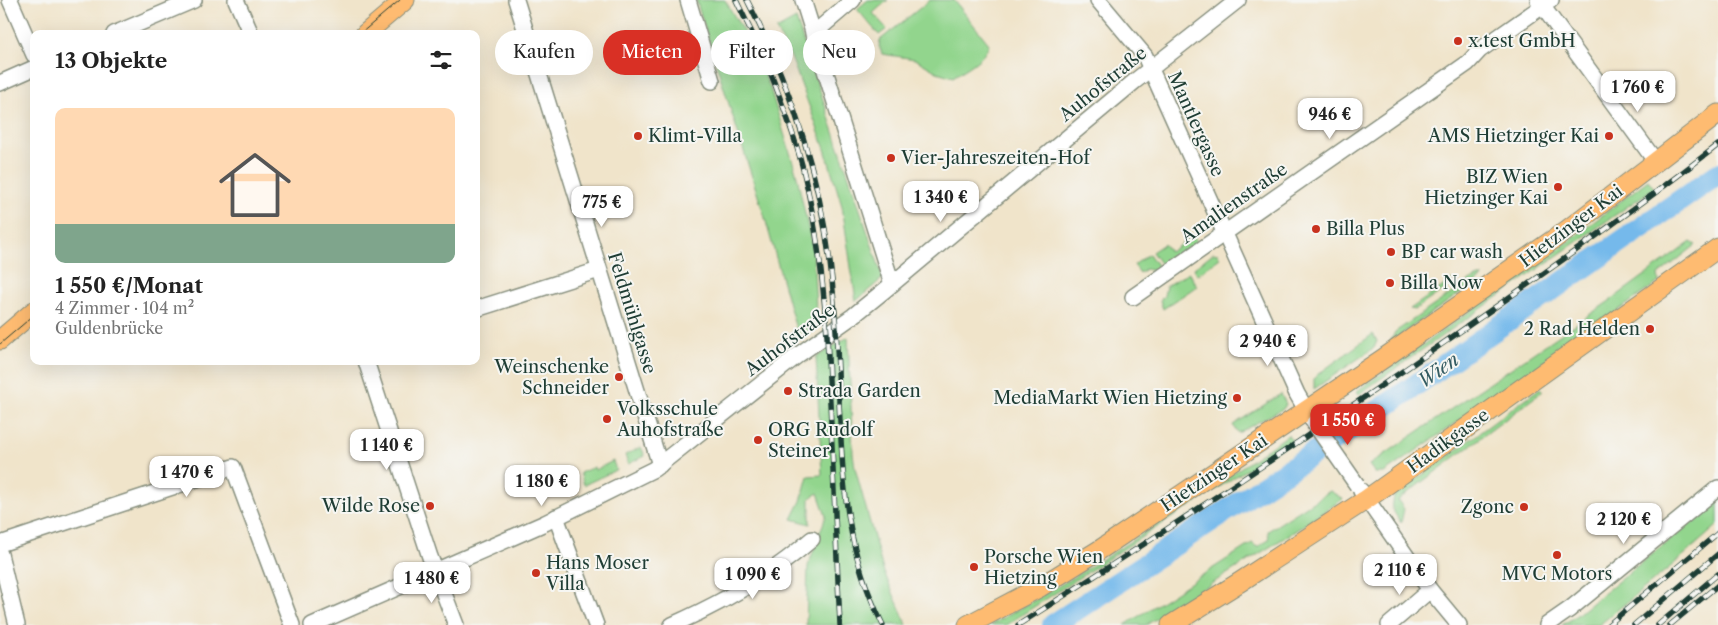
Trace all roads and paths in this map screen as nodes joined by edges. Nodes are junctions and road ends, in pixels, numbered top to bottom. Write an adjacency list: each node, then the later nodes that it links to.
1 (10, 0): 17 (street)
2 (194, 0): 12 (street)
3 (236, 0): 13 (street)
4 (405, 0): 14 (main road)
5 (516, 0): 27 (street, Feldmühlgasse)
6 (688, 0): 21 (street)
7 (803, 0): 15 (street)
8 (853, 0): 16 (street)
9 (1098, 0): 18 (street, Mantlergasse)
10 (1238, 0): 18 (street, Auhofstraße)
11 (1544, 2): 24 (street); 25 (street, Amalienstraße)
12 (123, 30)
13 (249, 30)
14 (370, 30)
15 (812, 30)
16 (818, 30)
17 (30, 46)
18 (1151, 69): 25 (street, Mantlergasse); 28 (street, Auhofstraße)
19 (30, 70): 22 (street)
20 (826, 75): 28 (street)
21 (712, 81)
22 (0, 82)
23 (1718, 114): 24 (main road, Hietzinger Kai)
24 (1656, 162): 34 (main road, Hietzinger Kai)
25 (1225, 233): 29 (street, Amalienstraße); 34 (street, Mantlergasse)
26 (1715, 255): 37 (main road, Hadikgasse)
27 (599, 270): 30 (street); 35 (street, Feldmühlgasse)
28 (892, 284): 35 (street, Auhofstraße)
29 (1133, 297)
30 (480, 308)
31 (30, 314): 32 (main road)
32 (0, 340)
33 (367, 365): 42 (street)
34 (1310, 417): 37 (street, Mantlergasse, bridge); 50 (main road, Hietzinger Kai)
35 (660, 465): 38 (street, Auhofstraße)
36 (1718, 488): 54 (street)
37 (1362, 492): 43 (street, Mantlergasse); 51 (main road, Hadikgasse)
38 (556, 518): 42 (street, Auhofstraße); 48 (street)
39 (812, 539): 49 (street)
40 (0, 544): 45 (street)
41 (0, 554): 44 (street)
42 (435, 572): 46 (street, Auhofstraße); 47 (street)
43 (1430, 590): 52 (street); 53 (street, Mantlergasse)
44 (17, 625)
45 (292, 625)
46 (312, 625)
47 (456, 625)
48 (596, 625)
49 (672, 625)
50 (968, 625)
51 (1171, 625)
52 (1389, 625)
53 (1458, 625)
54 (1546, 625)

